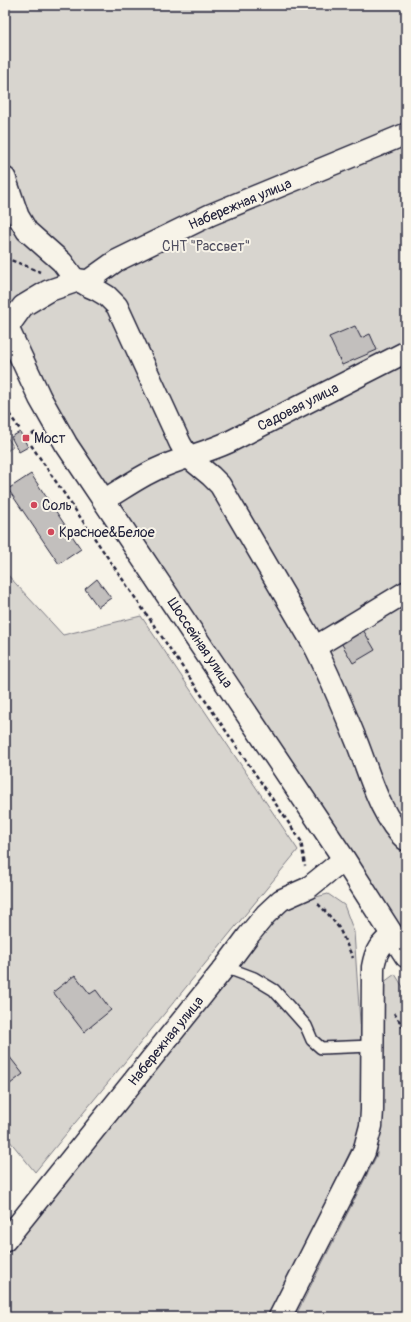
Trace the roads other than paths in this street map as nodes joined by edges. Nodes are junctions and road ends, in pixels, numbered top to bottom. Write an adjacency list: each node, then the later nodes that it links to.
1 (406, 134): 3 (street, Набережная улица)
2 (5, 178): 3 (street)
3 (71, 283): 4 (street, Набережная улица); 6 (street)
4 (6, 327): 7 (street, Шоссейная улица)
5 (406, 352): 6 (street, Садовая улица)
6 (188, 457): 7 (street, Садовая улица); 9 (street)
7 (104, 500): 11 (street, Шоссейная улица)
8 (406, 592): 9 (street)
9 (315, 647): 10 (street)
10 (406, 840)
11 (344, 859): 12 (street, Шоссейная улица); 14 (street, Набережная улица)
12 (392, 935): 13 (street, Шоссейная улица); 15 (street)
13 (406, 956)
14 (225, 967): 15 (lane); 16 (street, Набережная улица)
15 (372, 1046): 17 (street)
16 (5, 1241)
17 (280, 1317)

